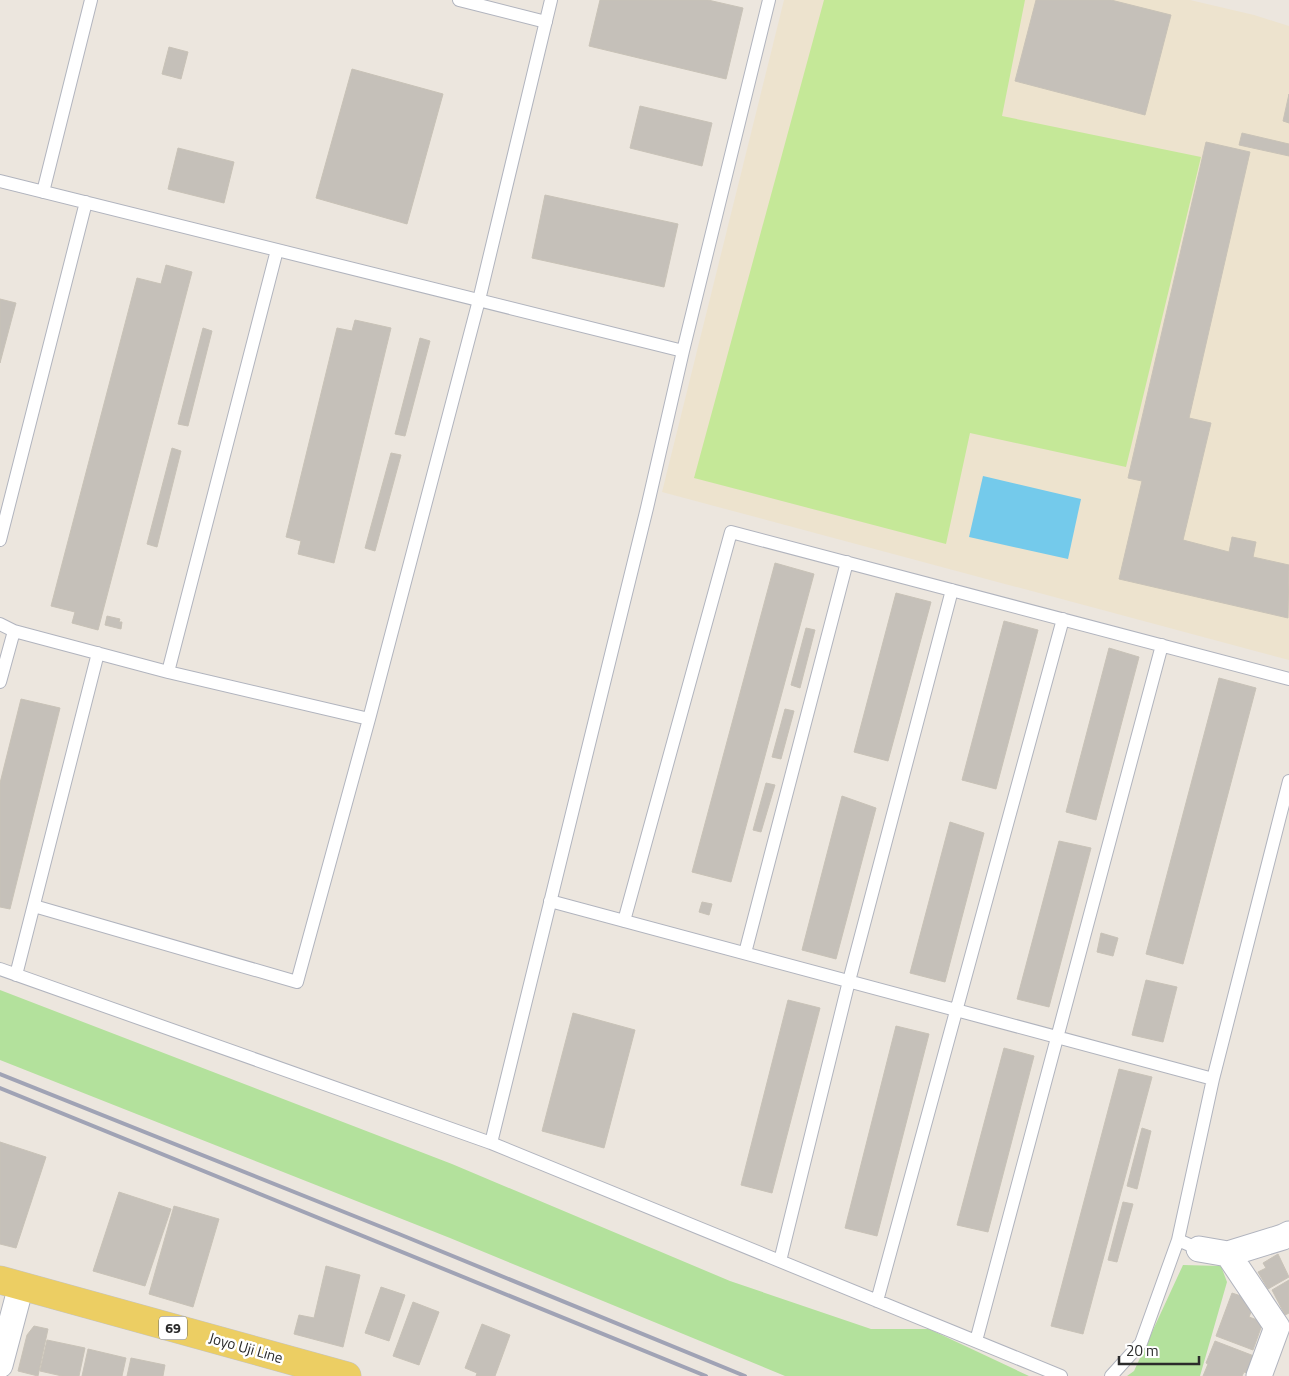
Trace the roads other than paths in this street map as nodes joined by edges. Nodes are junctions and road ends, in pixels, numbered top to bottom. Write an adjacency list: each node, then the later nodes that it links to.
1 (92, 0): 7 (lane)
2 (460, 0): 5 (lane)
3 (551, 0): 5 (lane)
4 (769, 0): 11 (lane)
5 (546, 22): 10 (lane)
6 (0, 181): 7 (lane)
7 (43, 192): 8 (lane)
8 (86, 202): 9 (lane); 12 (lane)
9 (277, 250): 10 (lane); 20 (lane)
10 (479, 300): 11 (lane); 23 (lane)
11 (683, 351): 25 (lane)
12 (0, 540)
13 (847, 562): 14 (lane); 27 (lane); 28 (lane)
14 (952, 590): 15 (lane); 31 (lane)
15 (1063, 619): 18 (lane); 32 (lane)
16 (0, 624): 17 (lane)
17 (14, 631): 19 (lane); 22 (lane)
18 (1162, 645): 21 (lane); 33 (lane)
19 (98, 653): 20 (lane); 26 (lane)
20 (168, 672): 23 (lane)
21 (1289, 679)
22 (0, 682)
23 (369, 719): 26 (lane)
24 (1289, 781): 34 (lane)
25 (550, 901): 27 (lane); 35 (lane)
26 (34, 906): 30 (lane)
27 (624, 921): 28 (lane)
28 (745, 953): 31 (lane)
29 (0, 969): 30 (lane)
30 (16, 975): 35 (lane)
31 (849, 981): 32 (lane); 39 (lane)
32 (958, 1010): 33 (lane); 41 (lane)
33 (1058, 1037): 34 (lane); 42 (lane)
34 (1213, 1079): 37 (lane)
35 (490, 1142): 39 (lane)
36 (1289, 1234): 38 (street)
37 (1189, 1244): 38 (street); 46 (lane)
38 (1228, 1254): 47 (street)
39 (780, 1261): 41 (lane)
40 (11, 1283): 43 (street); 44 (main road, Joyo Uji Line / 69)
41 (877, 1301): 42 (lane)
42 (976, 1341): 45 (lane)
43 (0, 1365)
44 (347, 1376)
45 (1061, 1376)
46 (1111, 1376)
47 (1259, 1376)

